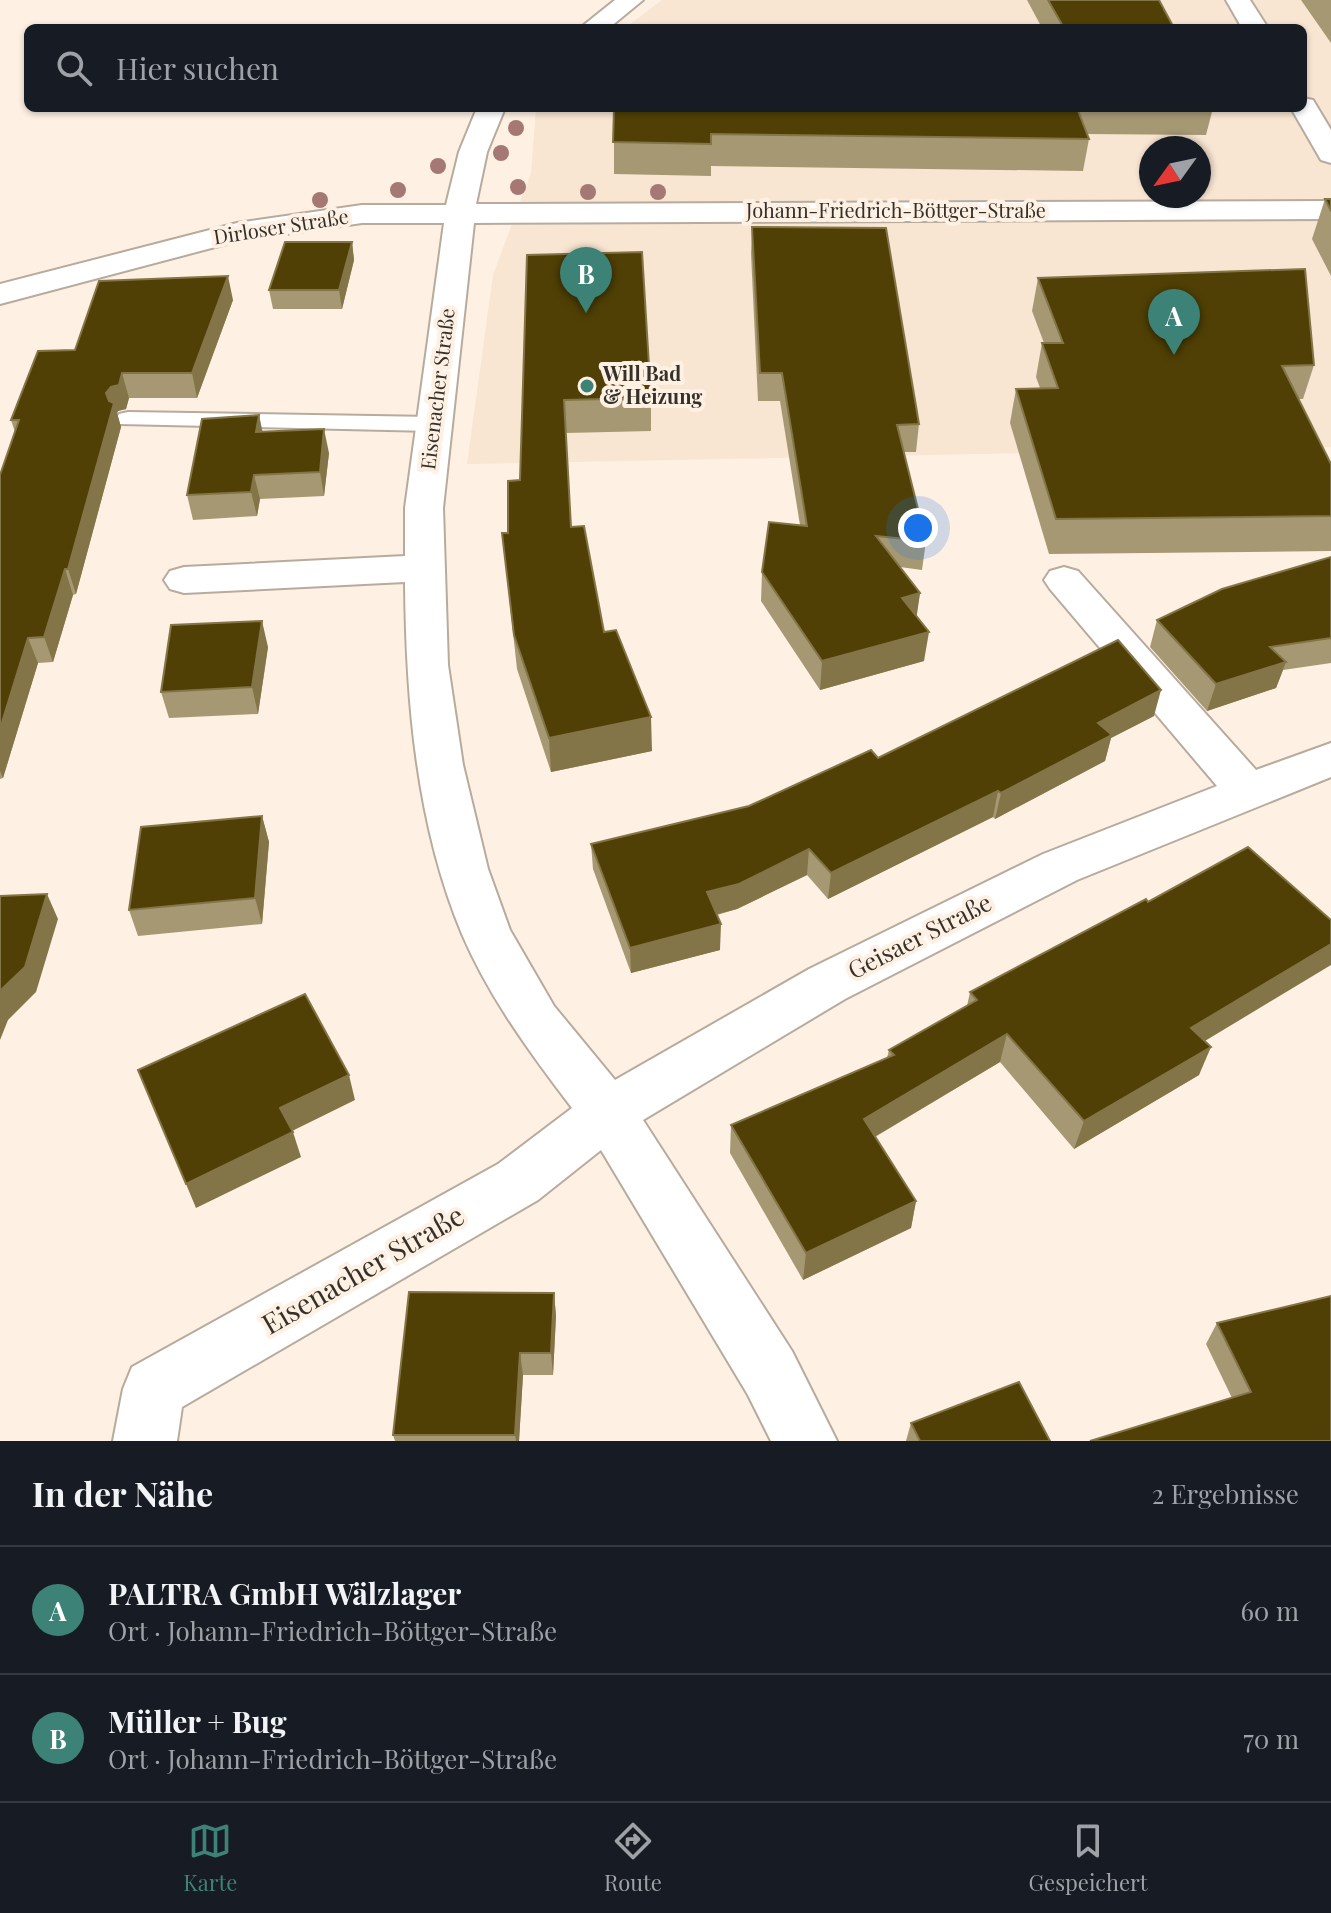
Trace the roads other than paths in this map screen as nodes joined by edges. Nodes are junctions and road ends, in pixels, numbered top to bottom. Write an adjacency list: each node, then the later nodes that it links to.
1 (631, 0): 3 (street)
2 (1238, 0): 4 (street)
3 (598, 24)
4 (1253, 24)
5 (489, 112): 9 (street)
6 (1306, 112): 7 (street)
7 (1331, 154)
8 (1331, 210): 9 (street, Johann-Friedrich-Böttger-Straße)
9 (461, 212): 10 (street, Dirloser Straße); 12 (street, Eisenacher Straße)
10 (0, 294)
11 (128, 419): 12 (lane)
12 (432, 424): 13 (street, Eisenacher Straße)
13 (425, 568): 14 (street); 18 (street, Eisenacher Straße)
14 (184, 580)
15 (1064, 580): 17 (street)
16 (1331, 759): 17 (street, Geisaer Straße)
17 (1247, 790): 18 (street, Geisaer Straße)
18 (608, 1112): 19 (street, Eisenacher Straße); 20 (street, Eisenacher Straße)
19 (145, 1441)
20 (805, 1441)

